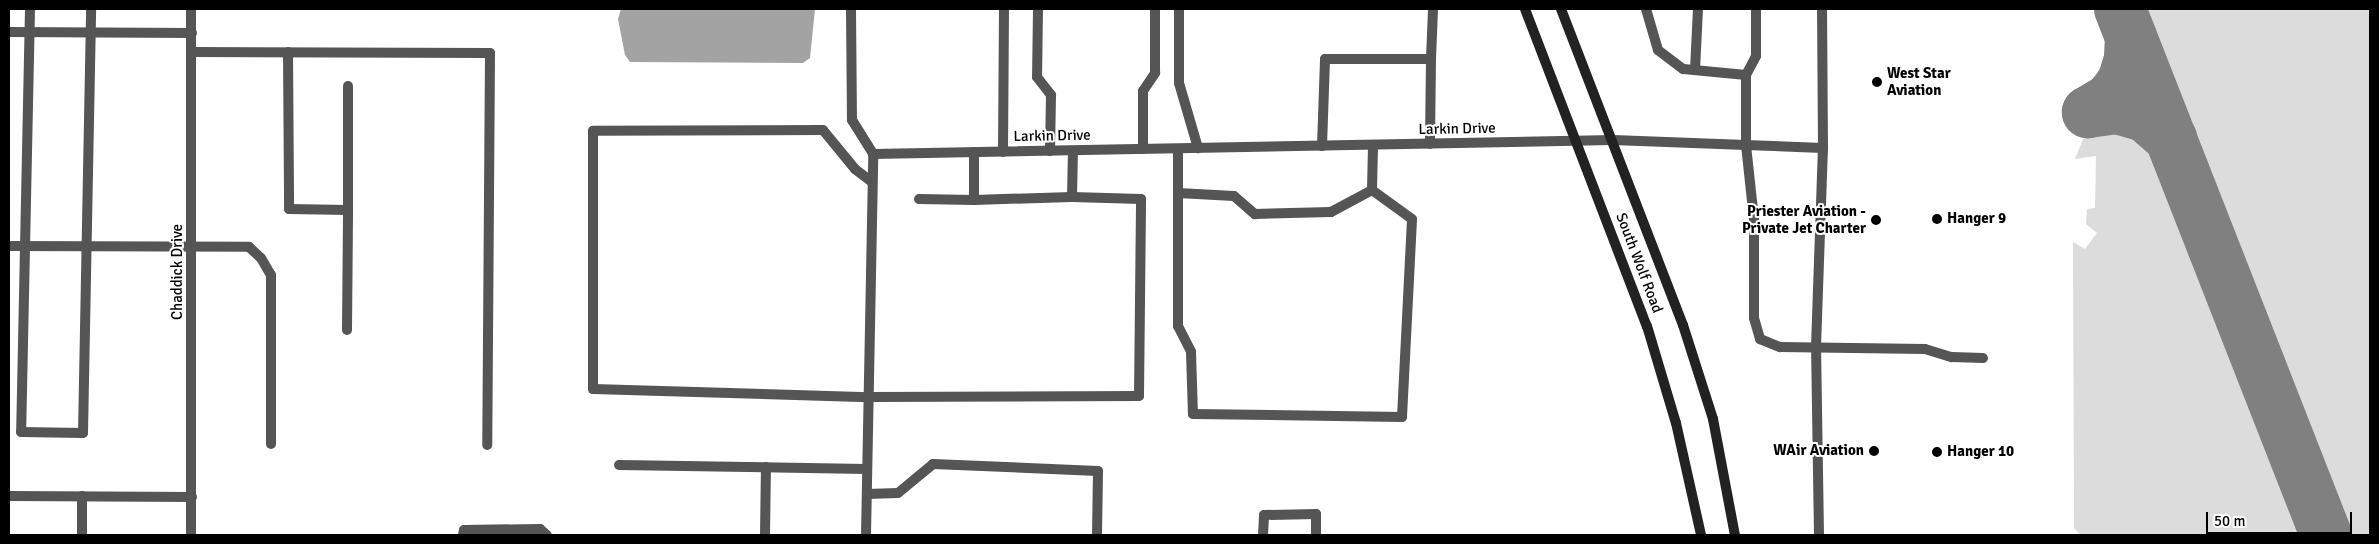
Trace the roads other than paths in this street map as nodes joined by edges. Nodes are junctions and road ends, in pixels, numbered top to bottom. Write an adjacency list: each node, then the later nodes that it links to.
1 (30, 9): 17 (street)
2 (91, 9): 18 (street)
3 (192, 9): 19 (street, Chaddick Drive)
4 (851, 9): 40 (street)
5 (1004, 9): 39 (street)
6 (1038, 9): 37 (street)
7 (1155, 9): 34 (street)
8 (1179, 9): 32 (street)
9 (1433, 9): 22 (street)
10 (1525, 9): 27 (main road, South Wolf Road)
11 (1561, 9): 26 (main road, South Wolf Road)
12 (1646, 9): 23 (street)
13 (1698, 9): 23 (street)
14 (1756, 9): 24 (street)
15 (1822, 9): 33 (street)
16 (9, 32): 17 (street)
17 (29, 32): 18 (street); 50 (street)
18 (91, 33): 19 (street); 51 (street)
19 (192, 33): 20 (street, Chaddick Drive)
20 (192, 52): 21 (street); 48 (street, Chaddick Drive)
21 (288, 52): 47 (street); 57 (street)
22 (1431, 59): 28 (street); 31 (street)
23 (1695, 70): 24 (street)
24 (1746, 75): 30 (street)
25 (348, 86): 47 (street)
26 (1613, 140): 27 (street, Larkin Drive); 30 (street, Larkin Drive); 75 (main road, South Wolf Road)
27 (1577, 141): 28 (street, Larkin Drive); 74 (main road, South Wolf Road)
28 (1430, 144): 29 (street, Larkin Drive)
29 (1373, 145): 31 (street, Larkin Drive); 42 (street)
30 (1746, 145): 33 (street, Larkin Drive); 53 (street)
31 (1322, 146): 32 (street, Larkin Drive)
32 (1198, 148): 35 (street, Larkin Drive)
33 (1823, 148): 53 (street)
34 (1142, 149): 35 (street, Larkin Drive); 36 (street, Larkin Drive)
35 (1178, 149): 43 (street)
36 (1073, 150): 37 (street, Larkin Drive); 44 (street)
37 (1050, 151): 39 (street, Larkin Drive)
38 (974, 152): 39 (street, Larkin Drive); 40 (street, Larkin Drive); 46 (street)
39 (1003, 152)
40 (873, 154): 41 (street)
41 (872, 182): 55 (street); 55 (street)
42 (1372, 190): 43 (street); 43 (street)
43 (1178, 193)
44 (1072, 196): 46 (street); 55 (street)
45 (919, 199): 46 (street)
46 (974, 200)
47 (348, 210): 52 (street)
48 (192, 245): 51 (street); 56 (street); 64 (street, Chaddick Drive)
49 (9, 246): 50 (street)
50 (25, 246): 51 (street); 51 (street)
51 (89, 246)
52 (347, 330)
53 (1816, 348): 54 (street); 76 (street)
54 (1983, 358)
55 (869, 397): 60 (street)
56 (271, 444)
57 (487, 445)
58 (619, 465): 59 (street)
59 (766, 467): 60 (street); 69 (street)
60 (867, 469): 61 (street)
61 (867, 494): 70 (street); 71 (street)
62 (9, 496): 63 (street)
63 (82, 496): 64 (street); 65 (street)
64 (192, 497): 66 (street, Chaddick Drive)
65 (82, 535)
66 (191, 535)
67 (463, 535): 68 (street)
68 (548, 535)
69 (765, 535)
70 (866, 535)
71 (1097, 535)
72 (1263, 535): 73 (street)
73 (1316, 535)
74 (1701, 535)
75 (1735, 535)
76 (1819, 535)

